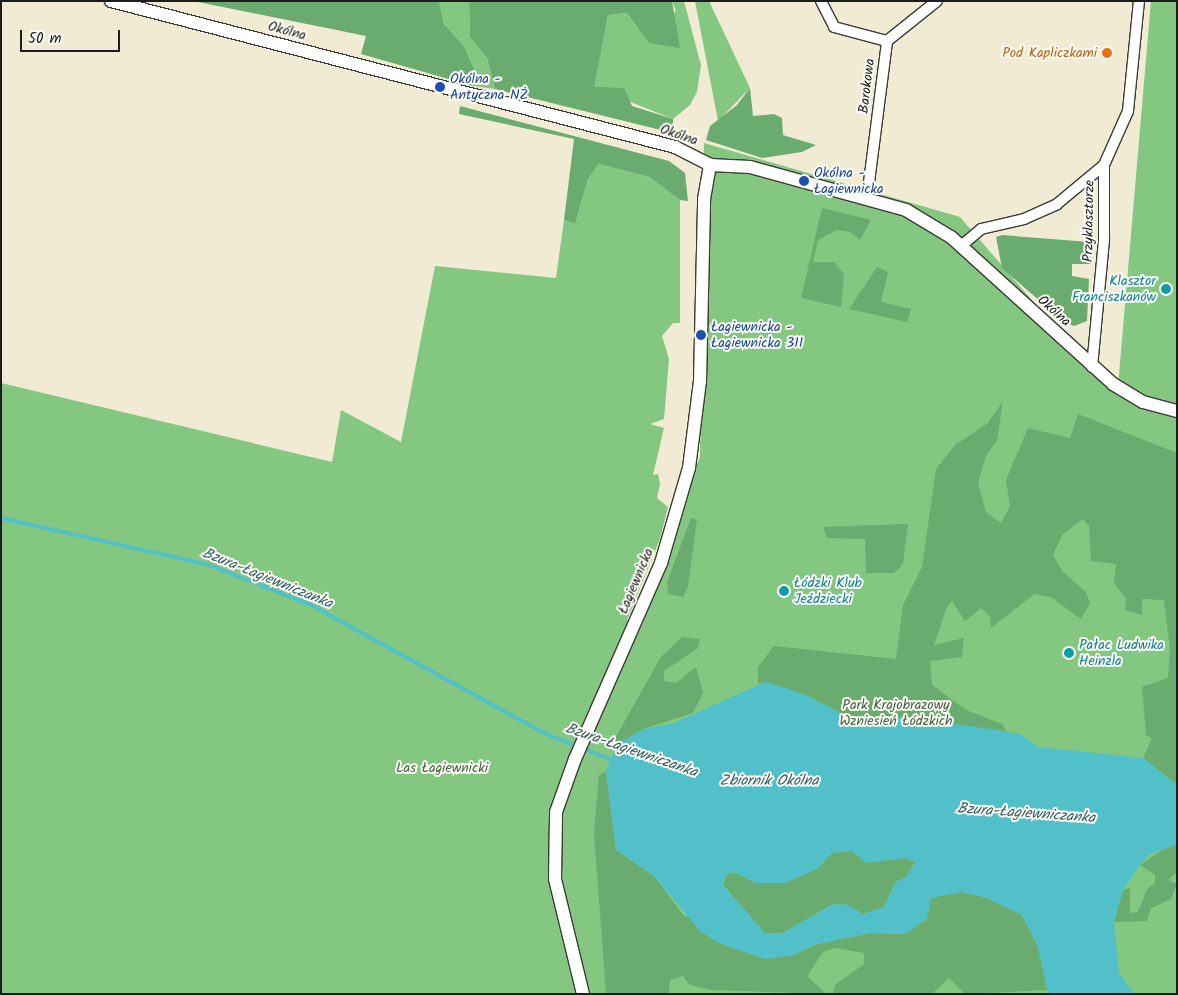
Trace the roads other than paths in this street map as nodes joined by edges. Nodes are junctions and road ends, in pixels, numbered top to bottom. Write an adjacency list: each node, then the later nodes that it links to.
1 (111, 1): 6 (street, Okólna)
2 (821, 1): 5 (street)
3 (937, 1): 5 (street, Barokowa)
4 (1139, 1): 7 (street, Przyklasztorze)
5 (887, 41): 8 (street, Barokowa)
6 (710, 165): 8 (street, Okólna); 12 (street, Łagiewnicka)
7 (1104, 165): 9 (street, Przyklasztorze); 10 (street, Przyklasztorze)
8 (866, 198): 9 (street, Okólna)
9 (960, 246): 10 (street, Okólna)
10 (1092, 366): 11 (street, Okólna)
11 (1177, 411)
12 (583, 994)

